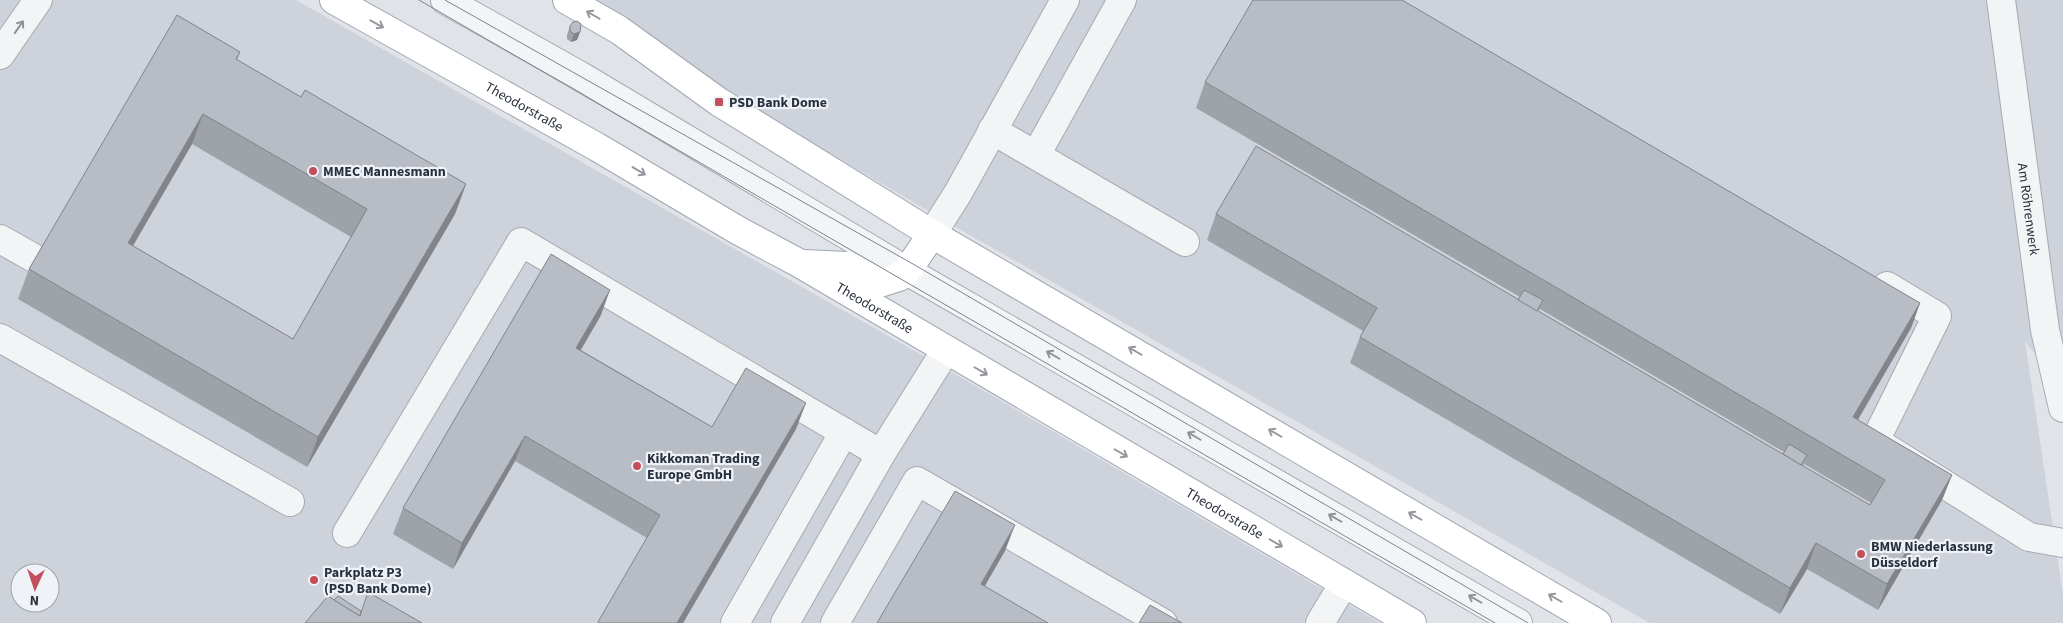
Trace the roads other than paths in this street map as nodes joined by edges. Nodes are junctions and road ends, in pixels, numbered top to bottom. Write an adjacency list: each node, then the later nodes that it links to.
1 (38, 0): 8 (street, one-way to 1)
2 (334, 0): 15 (main road, Theodorstraße, one-way to 15)
3 (445, 0): 16 (street)
4 (567, 0): 11 (main road, one-way to 4)
5 (1065, 0): 9 (street)
6 (1122, 0): 10 (street)
7 (2004, 3): 19 (street, Am Röhrenwerk)
8 (0, 54)
9 (992, 130): 10 (street); 11 (street)
10 (1036, 155): 13 (street)
11 (932, 234): 16 (main road); 36 (main road, one-way to 11)
12 (0, 239): 14 (street)
13 (1185, 242)
14 (32, 258)
15 (799, 263): 16 (main road); 21 (main road, Theodorstraße)
16 (907, 271): 35 (street, one-way to 16)
17 (1868, 276): 27 (street)
18 (2063, 306): 19 (street)
19 (2044, 330): 22 (street, Am Röhrenwerk)
20 (0, 338): 25 (street)
21 (946, 350): 24 (street); 28 (main road, Theodorstraße, one-way to 28)
22 (2063, 408)
23 (844, 432): 24 (street); 26 (street); 29 (street)
24 (881, 454): 30 (street)
25 (290, 502)
26 (347, 533)
27 (2063, 543)
28 (1344, 582): 33 (street); 34 (main road, Theodorstraße)
29 (735, 623)
30 (785, 623)
31 (836, 623): 32 (street)
32 (1163, 623)
33 (1320, 623)
34 (1412, 623)
35 (1518, 623)
36 (1597, 623)

